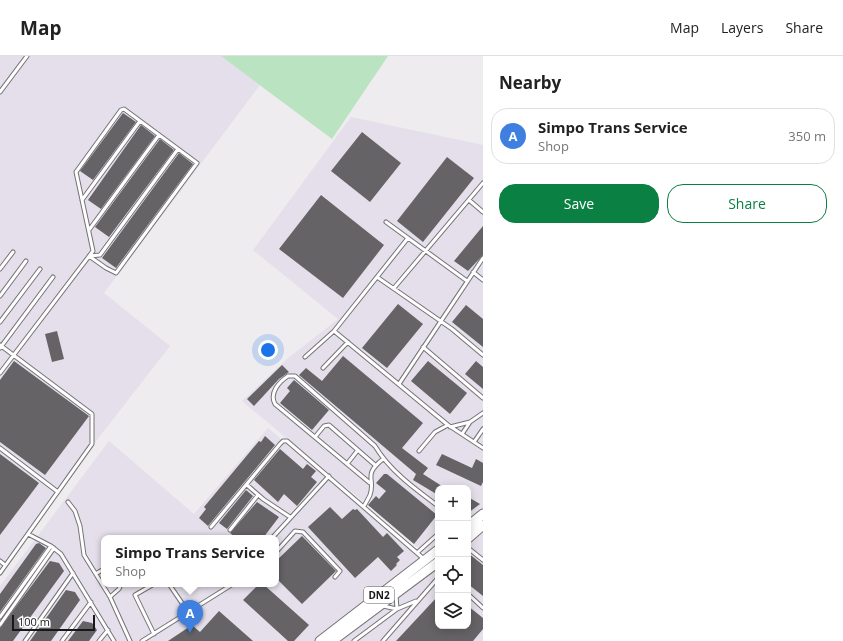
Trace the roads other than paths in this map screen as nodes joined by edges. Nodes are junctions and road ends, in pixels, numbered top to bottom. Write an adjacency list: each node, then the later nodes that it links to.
1 (27, 56): 2 (lane)
2 (0, 92)
3 (140, 121): 4 (lane); 8 (lane); 8 (lane)
4 (159, 135): 5 (lane); 11 (lane)
5 (178, 149): 15 (lane); 15 (lane)
6 (483, 183): 7 (lane)
7 (469, 200): 9 (lane); 13 (lane)
8 (82, 201): 11 (lane)
9 (483, 212)
10 (386, 222): 12 (lane)
11 (89, 230): 15 (lane)
12 (408, 238): 13 (lane); 22 (lane)
13 (426, 251): 24 (lane); 25 (lane)
14 (13, 252): 18 (lane)
15 (89, 256): 33 (lane)
16 (483, 258): 20 (lane)
17 (26, 261): 26 (lane)
18 (0, 269)
19 (40, 270): 27 (lane)
20 (473, 272): 23 (lane); 24 (lane)
21 (53, 277): 31 (lane)
22 (377, 277): 25 (lane); 29 (lane)
23 (483, 280)
24 (467, 281): 28 (lane)
25 (394, 288): 28 (lane)
26 (0, 296)
27 (0, 322)
28 (440, 322): 32 (lane); 34 (lane)
29 (334, 331): 30 (lane); 35 (lane)
30 (348, 342): 36 (lane); 38 (lane)
31 (0, 346): 33 (lane)
32 (423, 347): 38 (lane); 39 (lane)
33 (14, 355): 37 (lane); 58 (lane)
34 (483, 355)
35 (305, 357)
36 (323, 368)
37 (0, 373)
38 (399, 384): 43 (lane)
39 (483, 398)
40 (483, 413): 41 (lane)
41 (481, 417): 42 (lane)
42 (470, 422): 43 (lane); 45 (lane)
43 (449, 426): 45 (lane); 51 (lane)
44 (483, 429): 47 (lane)
45 (462, 434): 47 (lane)
46 (315, 437): 50 (lane); 52 (lane); 53 (lane)
47 (474, 442): 49 (lane)
48 (0, 448): 58 (lane)
49 (483, 448)
50 (358, 450): 53 (lane); 54 (lane)
51 (419, 451)
52 (383, 459): 54 (lane); 61 (lane)
53 (347, 464): 56 (lane)
54 (375, 465): 56 (lane)
55 (329, 476): 57 (lane); 62 (lane); 64 (lane)
56 (370, 482): 62 (lane)
57 (247, 485): 59 (lane); 66 (lane)
58 (58, 492): 69 (lane)
59 (258, 495): 64 (lane); 68 (lane)
60 (68, 502): 87 (lane)
61 (435, 504)
62 (364, 506): 77 (lane)
63 (483, 514): 65 (highway)
64 (290, 517): 70 (lane)
65 (471, 523)
66 (211, 527)
67 (482, 527): 71 (highway)
68 (230, 530)
69 (28, 534): 73 (lane); 83 (lane)
70 (275, 535)
71 (471, 536)
72 (435, 537): 77 (lane)
73 (51, 546): 74 (lane); 105 (lane)
74 (54, 548): 86 (lane); 106 (lane)
75 (279, 549): 88 (lane)
76 (471, 550): 80 (lane)
77 (418, 552): 79 (lane)
78 (435, 552): 79 (highway, DN2)
79 (425, 560): 115 (highway, DN2)
80 (483, 560)
81 (0, 561): 83 (lane)
82 (435, 564): 96 (highway, DN2)
83 (6, 565): 85 (lane)
84 (101, 571): 87 (lane)
85 (0, 573)
86 (73, 573): 100 (lane); 109 (lane)
87 (97, 573): 89 (lane)
88 (335, 577)
89 (101, 580)
90 (435, 581): 99 (lane)
91 (105, 587): 97 (lane)
92 (119, 587): 97 (lane)
93 (149, 587): 108 (lane)
94 (171, 587): 104 (lane)
95 (228, 587): 104 (lane)
96 (396, 592): 101 (highway, DN2); 103 (lane)
97 (110, 597): 113 (lane)
98 (471, 597): 102 (lane)
99 (416, 601): 103 (lane); 118 (lane)
100 (90, 602): 107 (lane); 110 (lane)
101 (379, 605): 103 (lane); 116 (highway, DN2)
102 (483, 608)
103 (397, 609): 117 (lane)
104 (188, 612): 108 (lane)
105 (0, 617)
106 (0, 625)
107 (108, 630): 111 (lane); 112 (lane)
108 (154, 634): 114 (lane)
109 (24, 641)
110 (62, 641)
111 (100, 641)
112 (114, 641)
113 (130, 641)
114 (142, 641)
115 (320, 641)
116 (332, 641)
117 (354, 641)
118 (383, 641)

